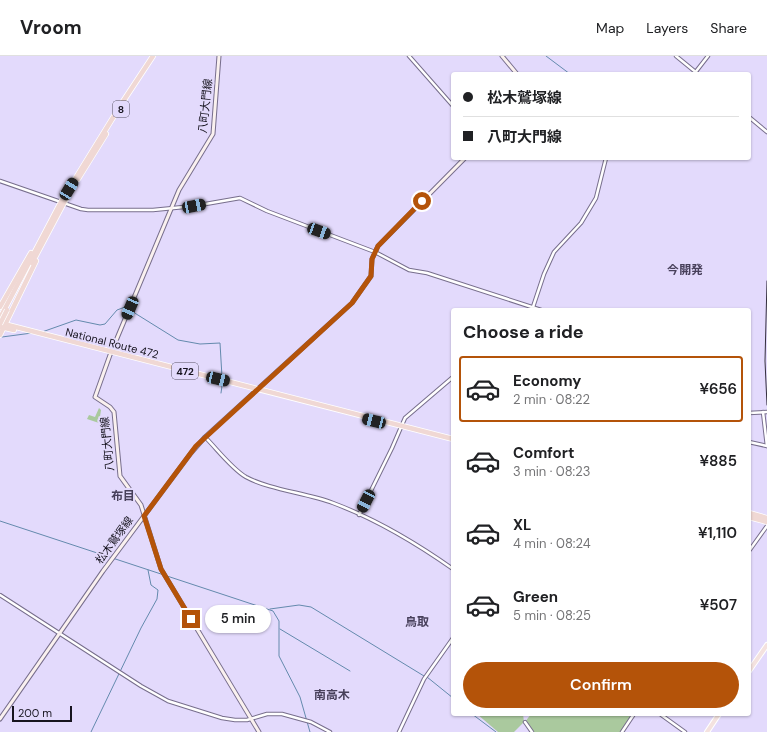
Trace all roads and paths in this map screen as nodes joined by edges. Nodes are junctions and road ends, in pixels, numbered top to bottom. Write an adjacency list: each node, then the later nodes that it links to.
1 (154, 56): 17 (highway, 8)
2 (157, 56): 17 (highway, 8)
3 (219, 56): 18 (main road, 八町大門線)
4 (409, 56): 11 (street)
5 (502, 56): 8 (main road)
6 (676, 56): 9 (street)
7 (708, 56): 10 (street)
8 (515, 72)
9 (695, 72)
10 (697, 72)
11 (451, 104)
12 (751, 119): 13 (street)
13 (767, 132)
14 (463, 160): 19 (main road, 松木鷲塚線)
15 (606, 160): 21 (street)
16 (0, 181): 17 (street)
17 (63, 203): 18 (street); 22 (highway, 8); 22 (highway, 8)
18 (172, 208): 19 (street); 27 (main road, 八町大門線)
19 (375, 252): 20 (street); 29 (main road, 松木鷲塚線)
20 (529, 308)
21 (532, 308)
22 (6, 309): 23 (highway, 8, bridge); 24 (highway, 8, bridge); 25 (highway)
23 (0, 318)
24 (2, 325): 25 (highway, National Route 472 / 472); 26 (highway, 8); 27 (highway, National Route 472 / 472)
25 (16, 328): 27 (highway, National Route 472 / 472)
26 (0, 335)
27 (111, 353): 29 (highway, National Route 472 / 472); 39 (main road, 八町大門線)
28 (451, 379): 32 (street)
29 (258, 390): 32 (highway, National Route 472 / 472); 33 (main road, 松木鷲塚線)
30 (765, 412): 31 (street); 36 (street)
31 (751, 413)
32 (401, 427): 34 (highway, National Route 472 / 472); 37 (street)
33 (205, 437): 37 (street); 39 (main road, 松木鷲塚線)
34 (451, 440)
35 (751, 442): 36 (street)
36 (767, 446)
37 (359, 514): 45 (street)
38 (751, 514): 41 (highway)
39 (144, 516): 47 (main road, 松木鷲塚線); 55 (main road, 八町大門線)
40 (751, 518): 42 (highway)
41 (767, 518)
42 (767, 522)
43 (767, 526): 44 (street)
44 (751, 548)
45 (451, 568)
46 (0, 595): 47 (street)
47 (60, 634): 54 (main road, 松木鷲塚線); 55 (street)
48 (451, 641): 59 (street)
49 (767, 645): 50 (main road)
50 (751, 668)
51 (633, 716): 61 (street)
52 (663, 716): 62 (street)
53 (718, 716): 63 (main road)
54 (0, 719)
55 (251, 719): 57 (main road, 八町大門線); 58 (street)
56 (525, 722): 60 (street)
57 (259, 732)
58 (330, 732)
59 (399, 732)
60 (532, 732)
61 (622, 732)
62 (685, 732)
63 (707, 732)

